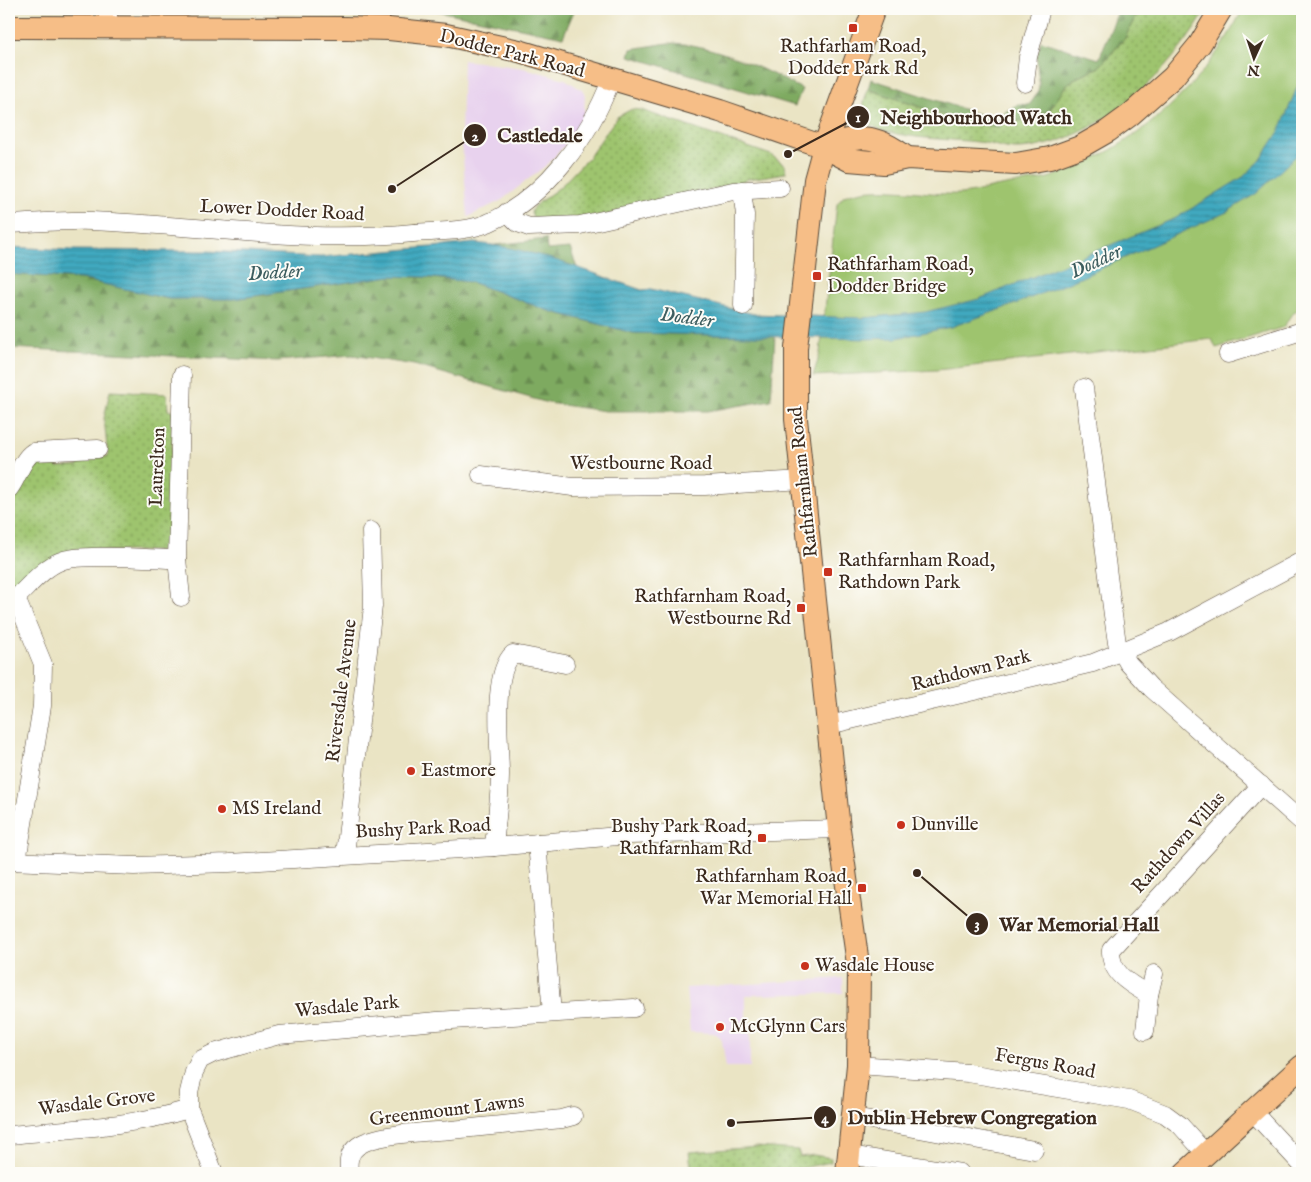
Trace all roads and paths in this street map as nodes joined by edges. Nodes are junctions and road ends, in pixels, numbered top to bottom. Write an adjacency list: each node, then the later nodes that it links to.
1 (874, 9): 8 (main road, Rathfarnham Road)
2 (1041, 9): 7 (street)
3 (1221, 9): 8 (main road)
4 (108, 18): 5 (main road, Dodder Park Road); 6 (main road, Dodder Park Road)
5 (9, 27)
6 (611, 80): 8 (main road, Dodder Park Road); 11 (street, Lower Dodder Road)
7 (1025, 83)
8 (824, 147): 20 (main road, Rathfarnham Road)
9 (780, 188): 10 (street)
10 (742, 190): 11 (street); 13 (street)
11 (507, 212): 12 (street, Lower Dodder Road)
12 (9, 224)
13 (743, 306)
14 (1302, 331): 15 (street)
15 (1228, 354)
16 (182, 376): 23 (street, Laurelton)
17 (1084, 388): 27 (street)
18 (98, 449): 21 (street)
19 (481, 475): 20 (street, Westbourne Road)
20 (803, 480): 29 (main road, Rathfarnham Road)
21 (9, 488)
22 (371, 532): 35 (street, Riversdale Avenue)
23 (177, 559): 25 (street); 26 (street, Laurelton)
24 (1302, 561): 27 (street, Rathdown Park)
25 (12, 595): 36 (street)
26 (181, 597)
27 (1122, 652): 29 (street, Rathdown Park); 30 (street)
28 (565, 664): 34 (street)
29 (829, 726): 32 (main road, Rathfarnham Road)
30 (1261, 785): 31 (street); 38 (street, Rathdown Villas)
31 (1302, 822)
32 (839, 829): 33 (street, Bushy Park Road); 42 (main road, Rathfarnham Road)
33 (537, 843): 34 (street, Bushy Park Road); 40 (street)
34 (494, 847): 35 (street, Bushy Park Road)
35 (344, 855): 36 (street, Bushy Park Road)
36 (13, 861)
37 (1154, 974): 38 (street)
38 (1149, 995): 41 (street)
39 (634, 1008): 40 (street, Wasdale Park)
40 (552, 1013): 44 (street, Wasdale Park)
41 (1145, 1031)
42 (858, 1065): 47 (main road, Rathfarnham Road); 50 (street, Fergus Road)
43 (1302, 1066): 45 (main road)
44 (189, 1109): 48 (street, Wasdale Grove); 53 (street)
45 (1253, 1112): 50 (main road); 52 (street)
46 (573, 1116): 54 (street, Greenmount Lawns)
47 (854, 1117): 49 (street); 51 (main road, Rathfarnham Road)
48 (9, 1134)
49 (1034, 1150)
50 (1206, 1154): 56 (main road)
51 (848, 1164): 55 (street)
52 (1302, 1165)
53 (214, 1173)
54 (349, 1173)
55 (960, 1173)
56 (1185, 1173)

